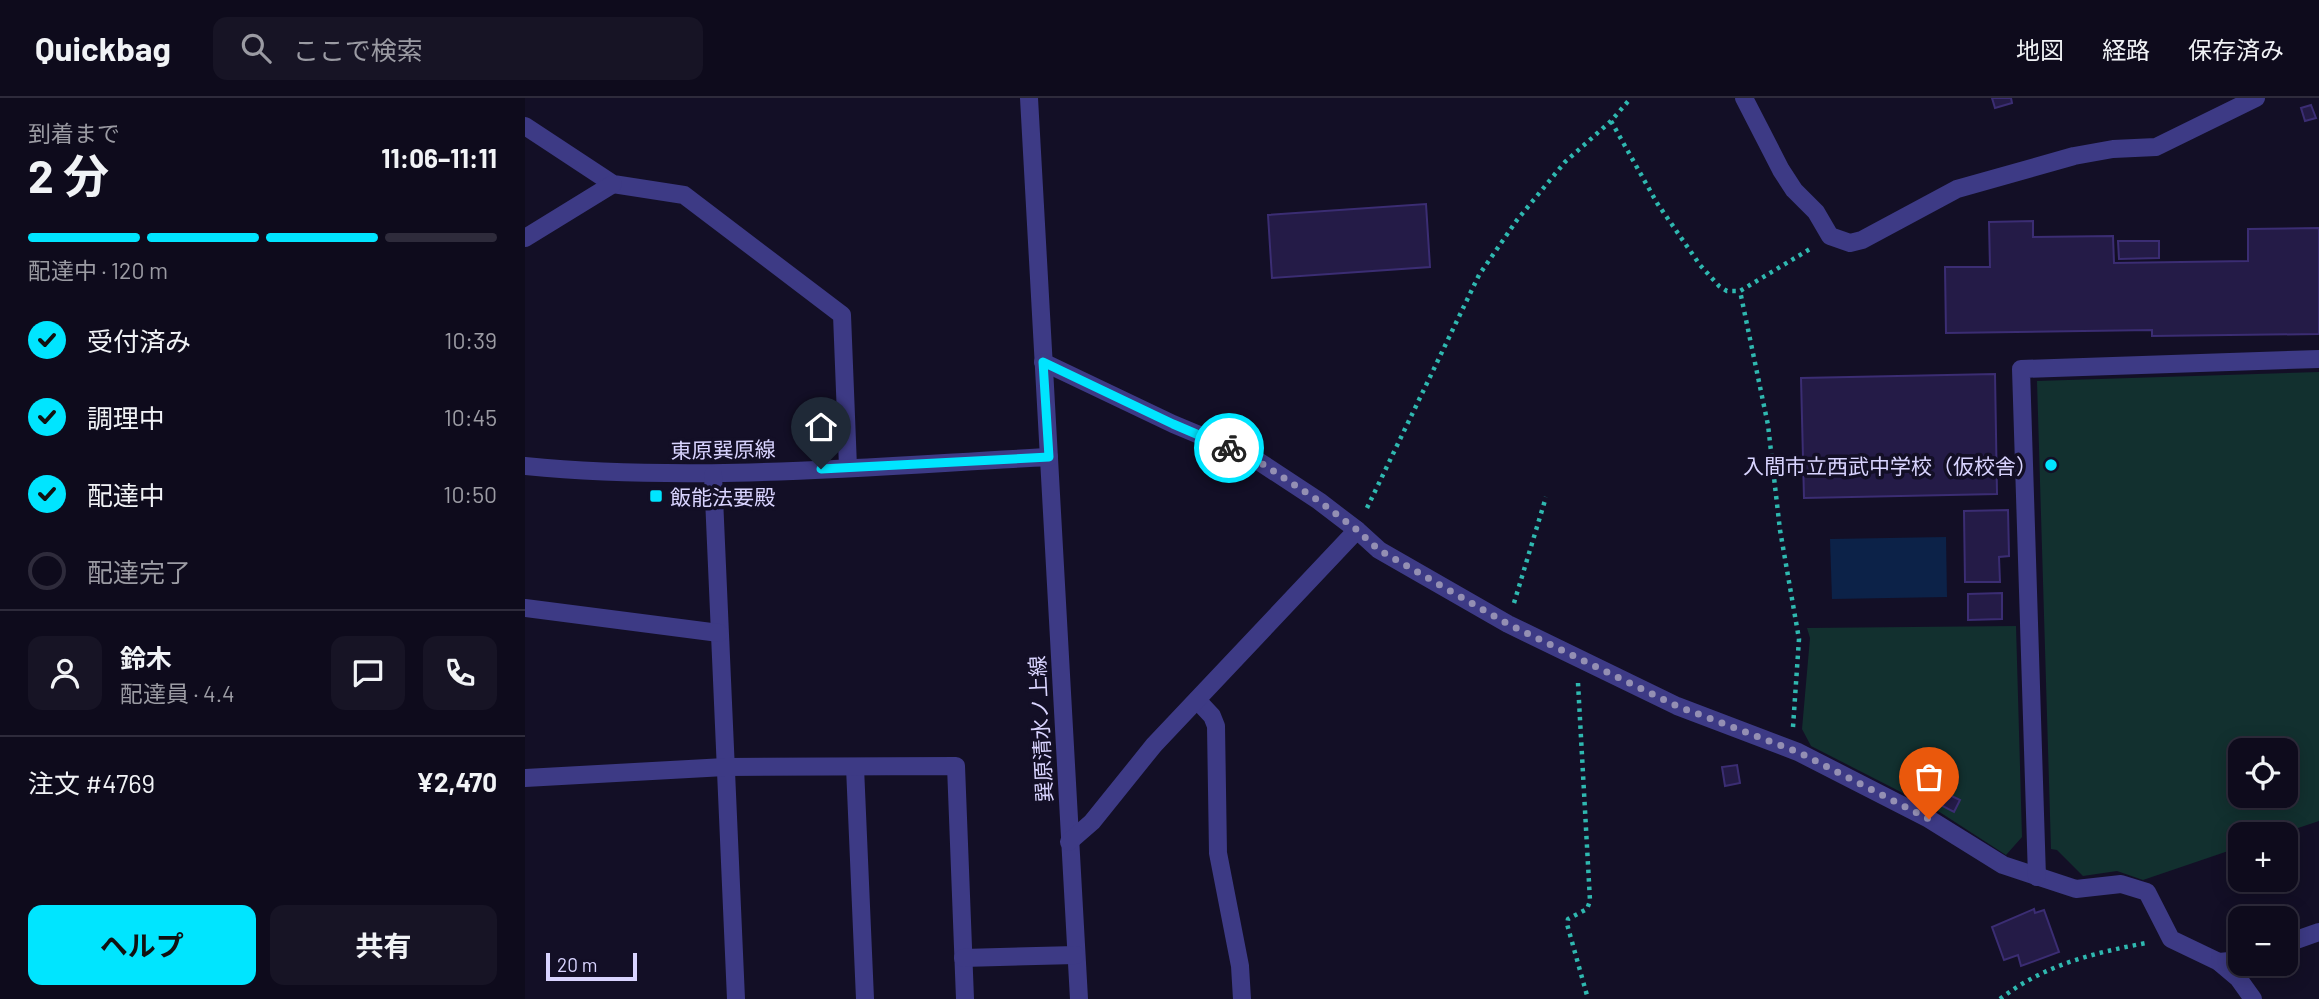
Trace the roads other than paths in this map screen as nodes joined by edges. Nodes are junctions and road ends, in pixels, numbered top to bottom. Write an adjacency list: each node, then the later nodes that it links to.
1 (1029, 98): 8 (street, 巽原清水ノ上線)
2 (1744, 98): 3 (street)
3 (2256, 98)
4 (525, 126): 5 (street)
5 (613, 184): 6 (street); 11 (street)
6 (525, 238)
7 (2319, 359): 21 (street)
8 (1043, 362): 9 (street, 巽原清水ノ上線); 13 (street)
9 (1049, 457): 11 (street, 東原巽原線); 20 (street, 巽原清水ノ上線)
10 (525, 466): 12 (street, 東原巽原線)
11 (848, 467): 12 (street, 東原巽原線)
12 (713, 475): 15 (street)
13 (1357, 530): 16 (street); 21 (street)
14 (525, 608): 15 (street)
15 (719, 633): 17 (street)
16 (1197, 700): 20 (street); 32 (street)
17 (725, 767): 18 (street); 19 (street); 28 (street)
18 (855, 767): 25 (street); 29 (street)
19 (525, 778)
20 (1069, 842): 24 (street, 巽原清水ノ上線)
21 (2037, 877): 27 (street)
22 (2319, 932): 23 (street)
23 (2298, 939)
24 (1076, 955): 25 (street); 31 (street, 巽原清水ノ上線)
25 (963, 958): 30 (street)
26 (2228, 961): 27 (street)
27 (2219, 962): 33 (street)
28 (736, 999)
29 (865, 999)
30 (965, 999)
31 (1079, 999)
32 (1242, 999)
33 (2253, 999)

